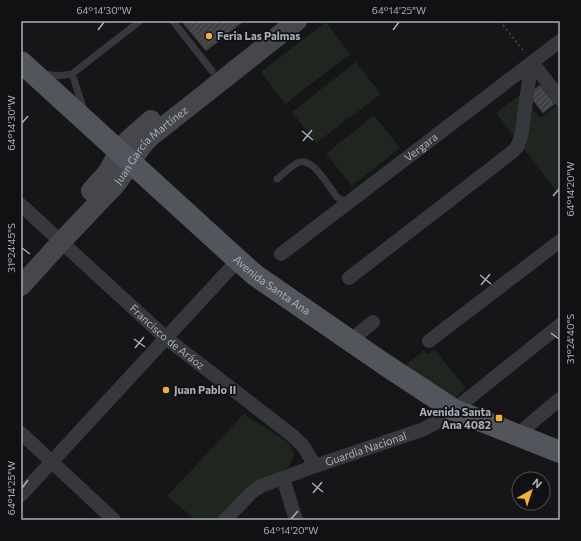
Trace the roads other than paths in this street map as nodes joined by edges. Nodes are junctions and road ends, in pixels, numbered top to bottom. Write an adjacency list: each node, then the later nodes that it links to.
1 (140, 21): 9 (lane)
2 (173, 21): 8 (lane)
3 (277, 21): 8 (main road, Juan García Martínez)
4 (297, 21): 12 (main road, Juan García Martínez)
5 (560, 41): 7 (street, Vergara)
6 (23, 65): 9 (lane); 11 (main road, Avenida Santa Ana)
7 (527, 66): 10 (street); 14 (street, Vergara); 21 (street)
8 (212, 71): 12 (main road, Juan García Martínez)
9 (72, 74): 11 (lane)
10 (560, 99)
11 (91, 126): 12 (main road, Avenida Santa Ana)
12 (125, 158): 16 (main road, Juan García Martínez); 19 (main road, Avenida Santa Ana)
13 (277, 178): 14 (lane)
14 (348, 203): 18 (street, Vergara)
15 (21, 205): 16 (street, Francisco de Aráoz)
16 (56, 238): 20 (main road, Juan García Martínez); 22 (main road, Juan García Martínez); 25 (street, Francisco de Aráoz)
17 (560, 241): 27 (street)
18 (281, 254)
19 (238, 260): 25 (street); 26 (main road, Avenida Santa Ana)
20 (21, 267)
21 (349, 278)
22 (21, 286)
23 (373, 322): 26 (street)
24 (560, 325): 29 (street, Guardia Nacional)
25 (166, 338): 33 (street); 34 (street, Francisco de Aráoz)
26 (351, 340): 29 (main road, Avenida Santa Ana)
27 (429, 341)
28 (560, 399): 31 (street)
29 (454, 410): 31 (main road, Avenida Santa Ana); 34 (street, Guardia Nacional)
30 (21, 432): 33 (street)
31 (518, 435): 32 (main road, Avenida Santa Ana)
32 (560, 452)
33 (52, 461): 36 (street); 37 (street)
34 (315, 466): 35 (street, Guardia Nacional)
35 (283, 478): 38 (street, Guardia Nacional); 39 (street)
36 (21, 495)
37 (114, 520)
38 (225, 520)
39 (296, 520)

